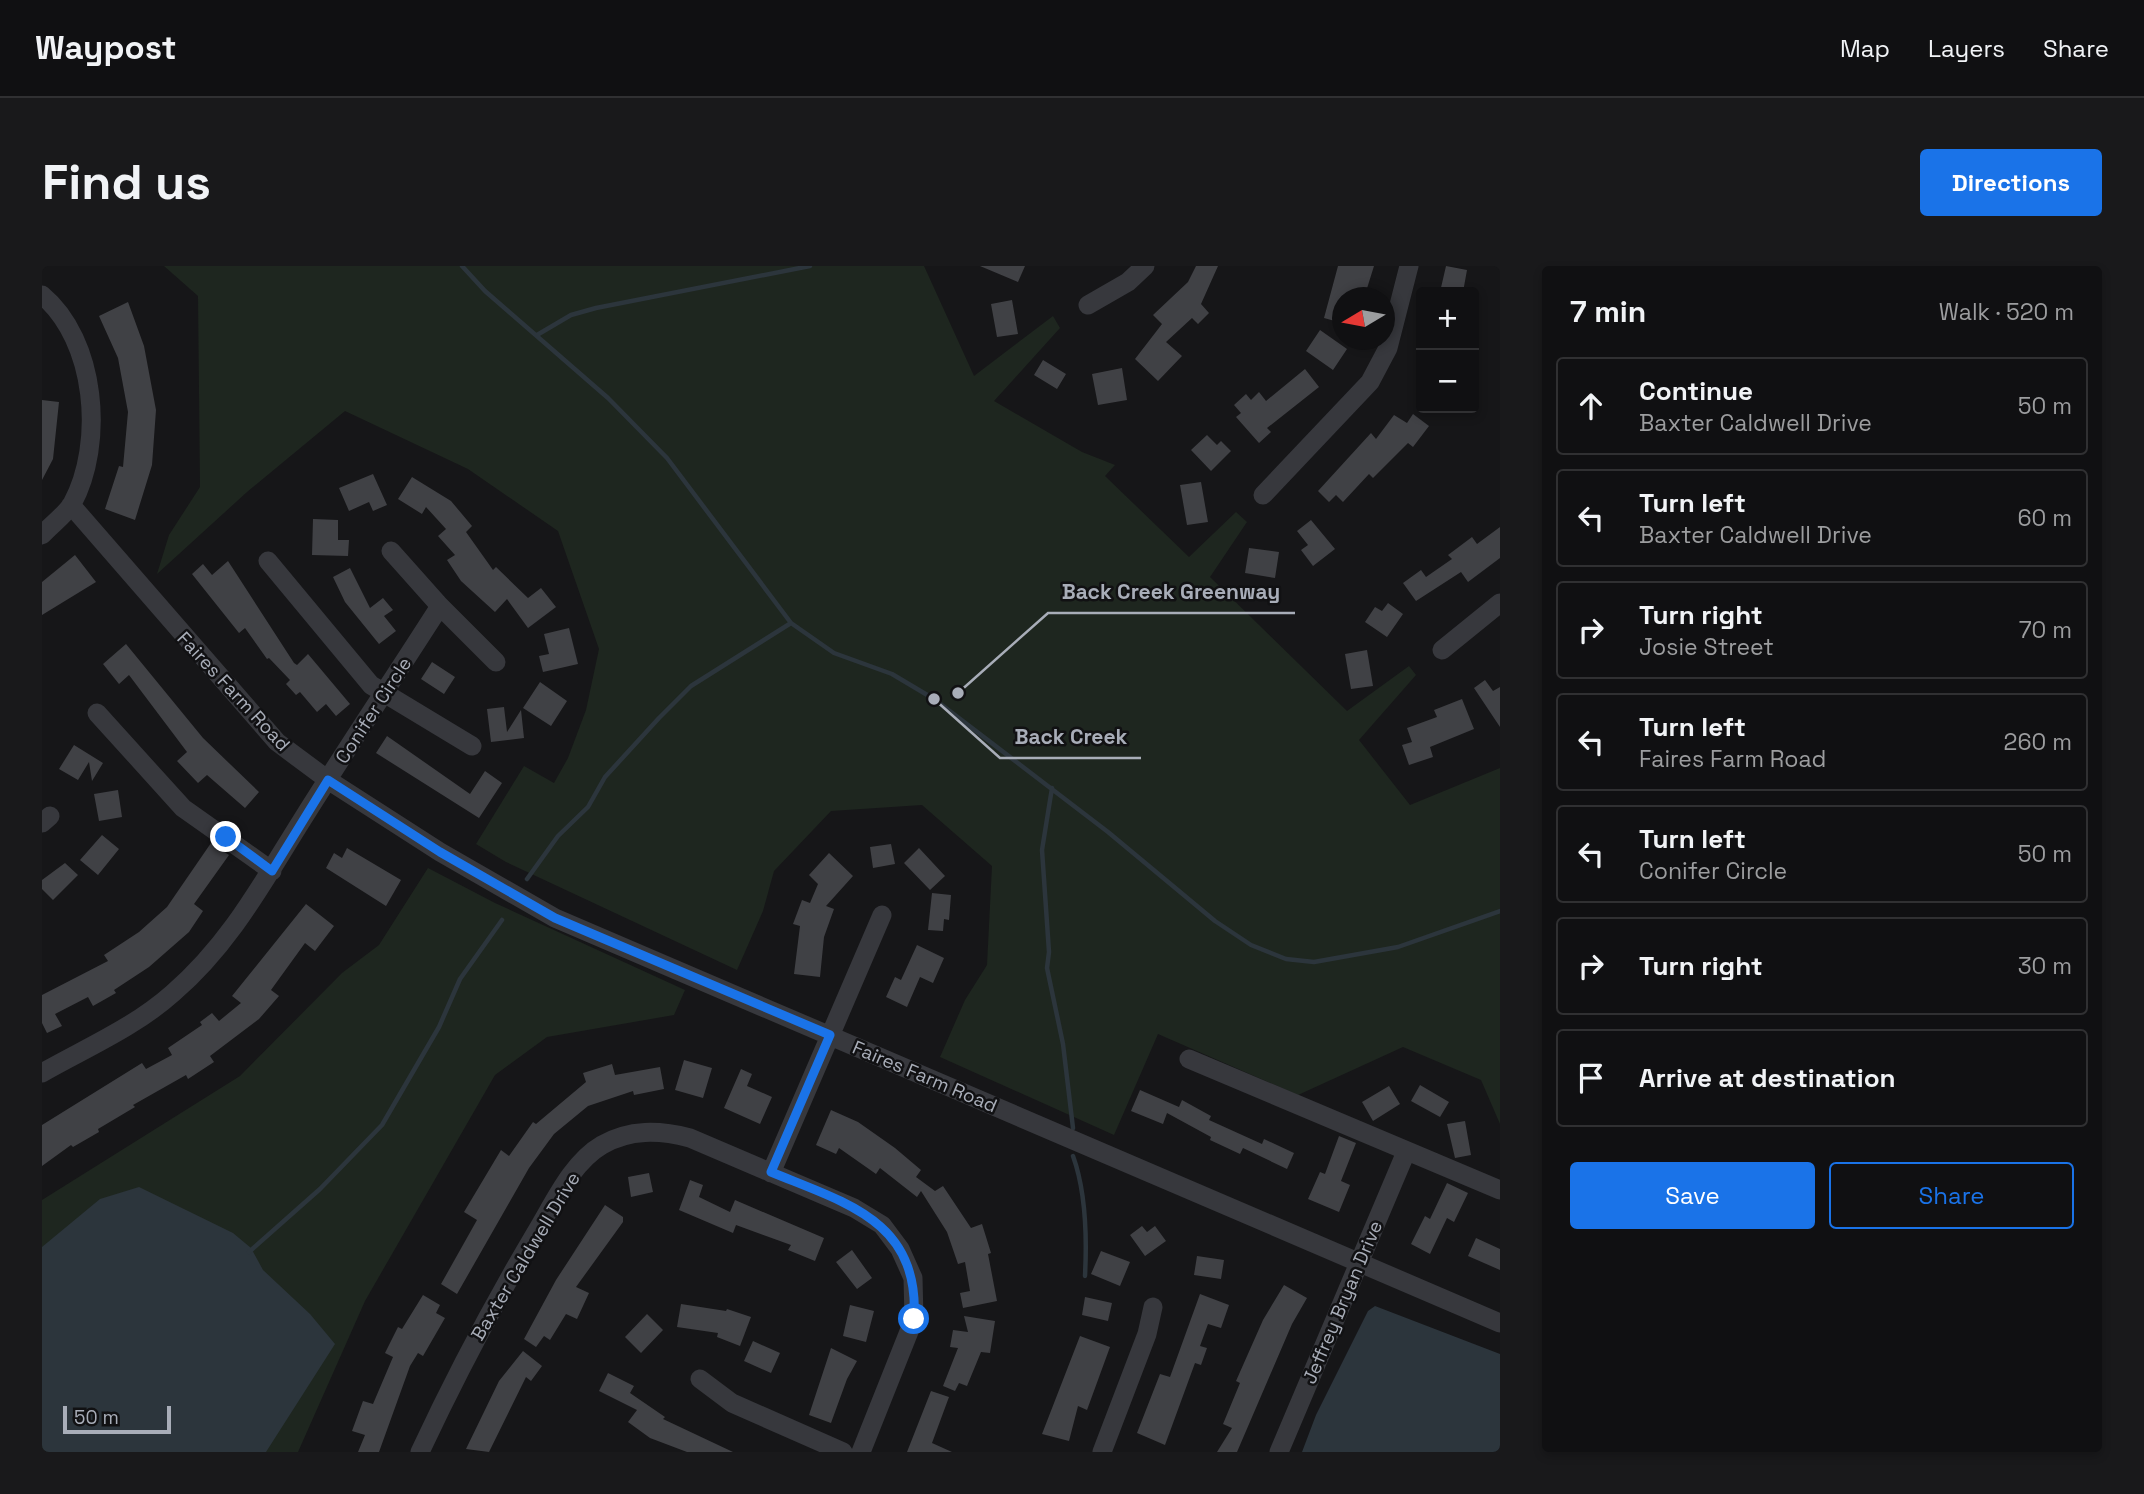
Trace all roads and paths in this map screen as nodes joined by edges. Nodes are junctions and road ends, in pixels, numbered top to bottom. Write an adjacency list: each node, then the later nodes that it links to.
1 (1145, 266): 4 (street)
2 (1409, 266): 5 (street)
3 (42, 295): 6 (street)
4 (1088, 305)
5 (1263, 495)
6 (71, 505): 7 (street); 17 (street, Faires Farm Road)
7 (42, 535)
8 (391, 551): 11 (street)
9 (268, 561): 14 (street)
10 (1500, 603): 12 (street)
11 (440, 606): 13 (street); 14 (street, Conifer Circle)
12 (1442, 650)
13 (496, 662)
14 (384, 694): 16 (street); 17 (street, Conifer Circle)
15 (97, 713): 18 (street)
16 (471, 746)
17 (328, 780): 18 (street, Conifer Circle); 20 (street, Faires Farm Road)
18 (272, 871): 22 (street, Conifer Circle)
19 (882, 915): 20 (street)
20 (830, 1035): 24 (street); 26 (street, Faires Farm Road)
21 (1189, 1059): 23 (street)
22 (42, 1073)
23 (1406, 1153): 25 (street); 26 (street, Jeffrey Bryan Drive)
24 (771, 1172): 30 (street, Baxter Caldwell Drive); 32 (street, Baxter Caldwell Drive)
25 (1500, 1190)
26 (1360, 1263): 28 (street, Faires Farm Road); 34 (street, Jeffrey Bryan Drive)
27 (1153, 1307): 33 (street)
28 (1500, 1323)
29 (700, 1380): 31 (street)
30 (421, 1452)
31 (843, 1452)
32 (861, 1452)
33 (1102, 1452)
34 (1279, 1452)

